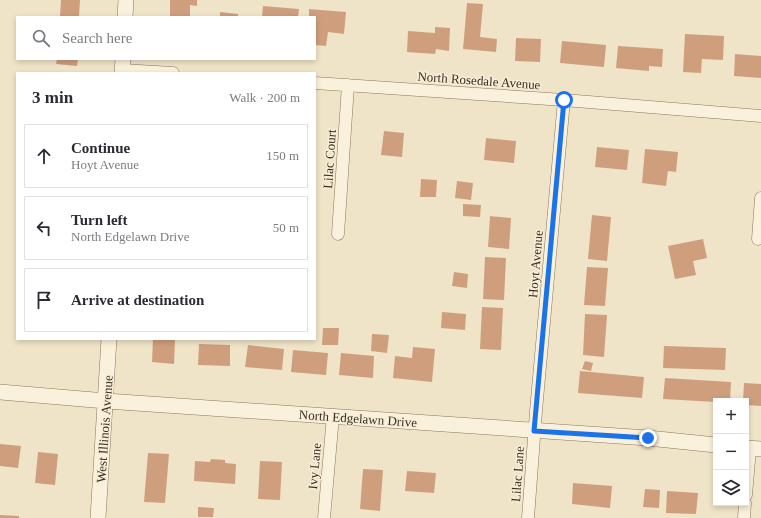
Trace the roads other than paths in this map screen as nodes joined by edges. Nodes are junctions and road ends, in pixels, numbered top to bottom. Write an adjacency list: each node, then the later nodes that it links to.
1 (126, 0): 2 (street)
2 (125, 16)
3 (122, 67): 4 (street)
4 (164, 72)
5 (316, 83): 6 (street, North Rosedale Avenue)
6 (348, 85): 7 (street, North Rosedale Avenue); 10 (street, Lilac Court)
7 (564, 100): 8 (street, North Rosedale Avenue); 16 (street, Hoyt Avenue)
8 (761, 116)
9 (761, 198): 11 (street)
10 (338, 234)
11 (758, 239)
12 (109, 340): 14 (street, West Illinois Avenue)
13 (0, 392): 14 (street, North Edgelawn Drive)
14 (106, 401): 15 (street, North Edgelawn Drive); 21 (street, West Illinois Avenue)
15 (333, 416): 16 (street, North Edgelawn Drive); 22 (street, Ivy Lane)
16 (534, 431): 17 (street, North Edgelawn Drive); 23 (street, Lilac Lane)
17 (713, 445)
18 (752, 449): 19 (street)
19 (749, 472)
20 (745, 506): 24 (street)
21 (98, 518)
22 (324, 518)
23 (528, 518)
24 (744, 518)

